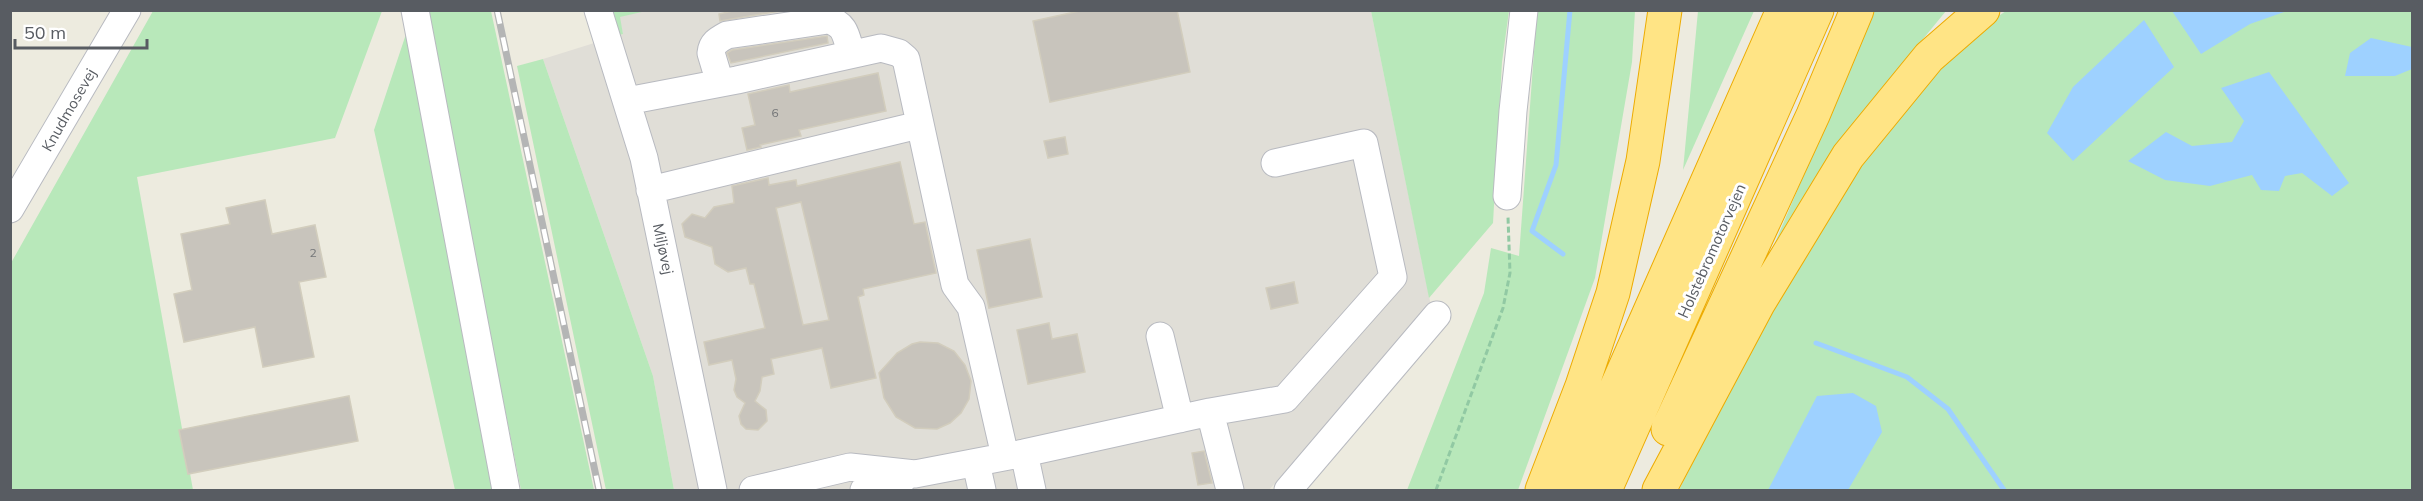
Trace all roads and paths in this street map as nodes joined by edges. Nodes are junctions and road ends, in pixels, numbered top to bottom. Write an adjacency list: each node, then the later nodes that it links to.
1 (127, 10): 19 (street, Knudmosevej)
2 (415, 10): 27 (street)
3 (598, 10): 14 (street, Miljøvej)
4 (1524, 10): 18 (street)
5 (1658, 10): 11 (highway)
6 (1665, 10): 11 (highway)
7 (1783, 10): 37 (highway)
8 (1817, 10): 38 (highway, Holstebromotorvejen)
9 (1857, 10): 39 (highway)
10 (1983, 10): 40 (highway)
11 (1657, 50): 36 (highway)
12 (851, 53): 13 (street); 13 (street); 15 (street)
13 (720, 83): 14 (street)
14 (627, 101): 17 (street, Miljøvej)
15 (919, 125): 17 (street); 24 (street)
16 (1275, 163): 22 (street)
17 (650, 190): 28 (street, Miljøvej)
18 (1507, 196): 35 (path)
19 (10, 209)
20 (1437, 315): 34 (street)
21 (1160, 336): 23 (street)
22 (1210, 412): 23 (street); 33 (street)
23 (1180, 419): 24 (street)
24 (1014, 455): 25 (street); 32 (street)
25 (976, 463): 26 (street); 31 (street)
26 (916, 482): 29 (street); 30 (street)
27 (506, 490)
28 (713, 490)
29 (753, 490)
30 (864, 490)
31 (982, 490)
32 (1032, 490)
33 (1230, 490)
34 (1288, 490)
35 (1436, 490)
36 (1542, 490)
37 (1571, 490)
38 (1605, 490)
39 (1639, 490)
40 (1659, 490)

